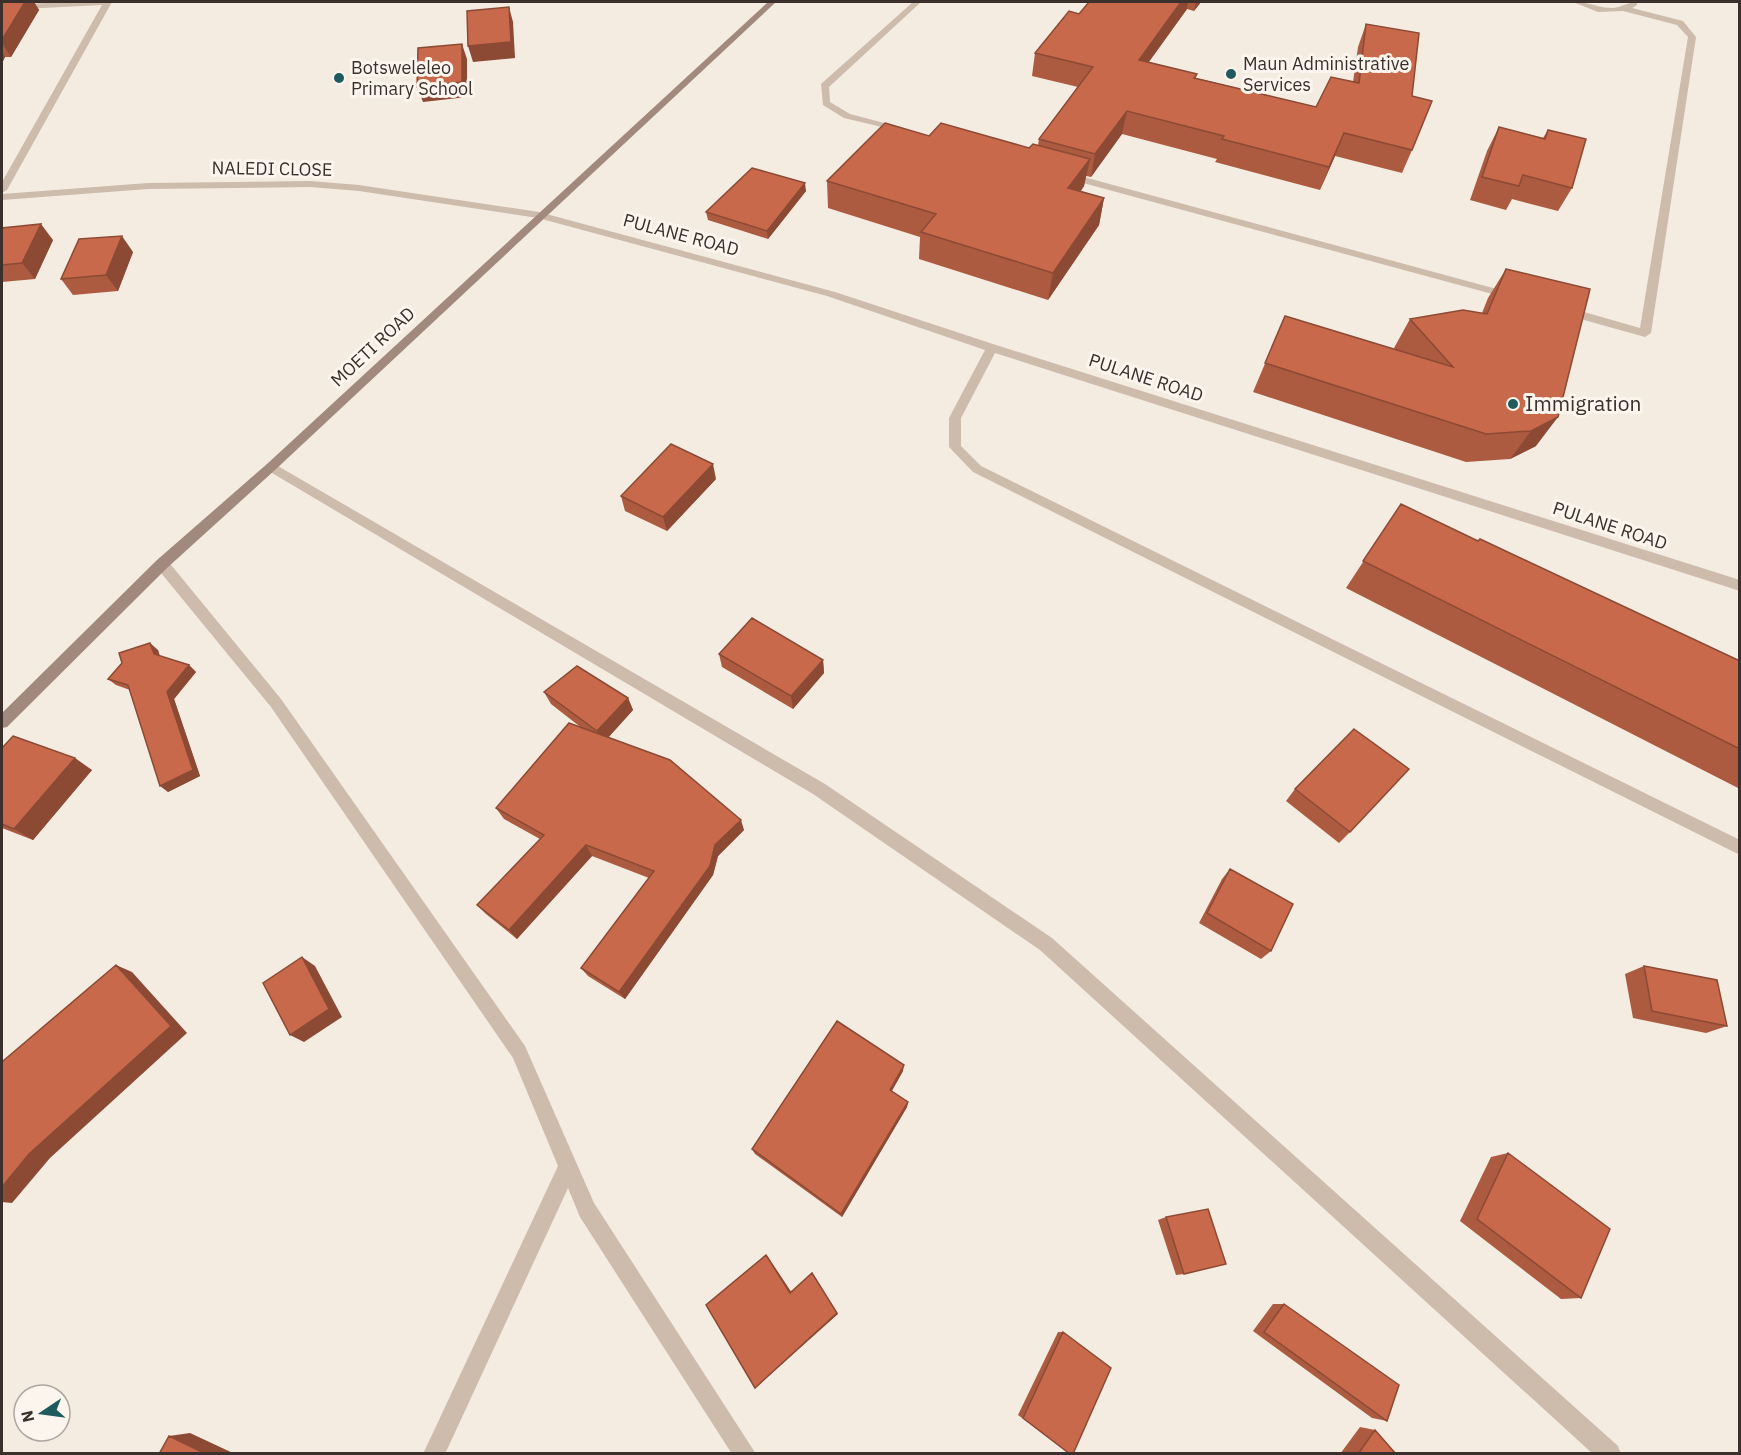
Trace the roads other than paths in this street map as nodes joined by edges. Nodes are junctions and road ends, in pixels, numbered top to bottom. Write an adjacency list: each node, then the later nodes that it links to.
1 (772, 2): 11 (street, MOETI ROAD)
2 (917, 2): 7 (street)
3 (1577, 2): 6 (street)
4 (1635, 2): 6 (street)
5 (2, 7): 9 (street)
6 (1626, 9): 13 (street)
7 (916, 134)
8 (1054, 172): 12 (street)
9 (2, 190)
10 (2, 197): 11 (street, NALEDI CLOSE)
11 (540, 215): 14 (street, PULANE ROAD); 15 (street, MOETI ROAD)
12 (1519, 298)
13 (1554, 308)
14 (992, 348): 17 (street, PULANE ROAD); 19 (street)
15 (271, 466): 16 (street, MOETI ROAD); 23 (street)
16 (162, 564): 18 (street, MOETI ROAD); 20 (street)
17 (1740, 586)
18 (2, 722)
19 (1740, 848)
20 (568, 1167): 21 (street); 22 (street)
21 (434, 1454)
22 (745, 1454)
23 (1610, 1454)

